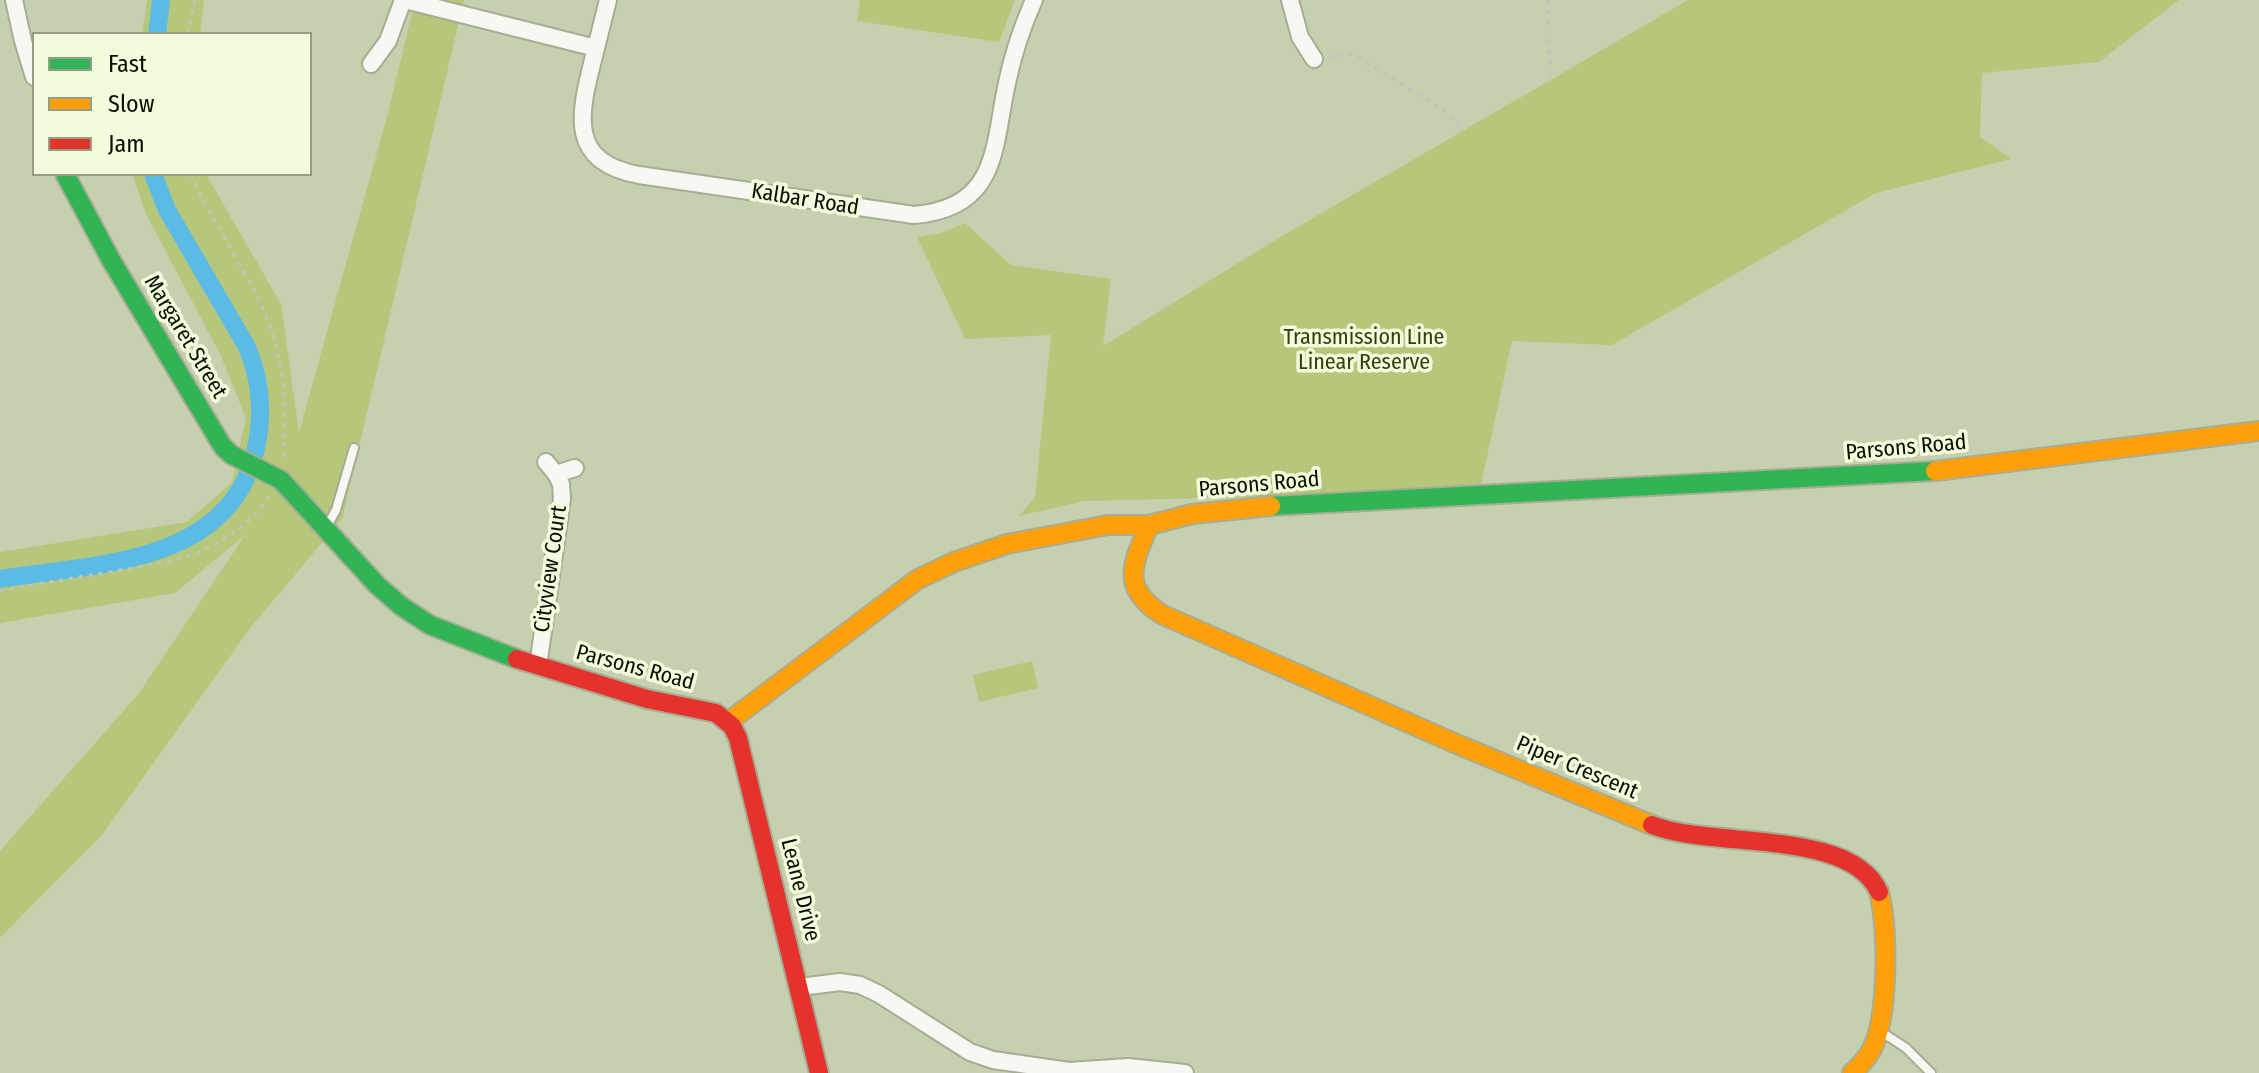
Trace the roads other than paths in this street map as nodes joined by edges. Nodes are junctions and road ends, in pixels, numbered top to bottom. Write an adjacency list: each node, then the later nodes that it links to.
1 (14, 0): 9 (street)
2 (404, 0): 6 (street); 8 (street)
3 (608, 0): 6 (street, Kalbar Road)
4 (1034, 0): 6 (street, Kalbar Road)
5 (1290, 0): 7 (street)
6 (596, 48)
7 (1314, 59)
8 (371, 64)
9 (32, 70)
10 (66, 176): 14 (street, Margaret Street)
11 (2259, 431): 15 (street, Parsons Road)
12 (354, 448): 16 (lane)
13 (575, 468): 17 (street, Cityview Court)
14 (296, 494): 16 (street, Parsons Road)
15 (1149, 525): 18 (street, Parsons Road); 20 (street, Piper Crescent)
16 (326, 528): 17 (street, Parsons Road)
17 (538, 666): 18 (street, Parsons Road)
18 (728, 722): 19 (street, Leane Drive)
19 (800, 987): 21 (street, Leane Drive); 22 (street)
20 (1878, 1030): 23 (street); 24 (lane)
21 (819, 1073)
22 (1185, 1073)
23 (1852, 1073)
24 (1931, 1073)

